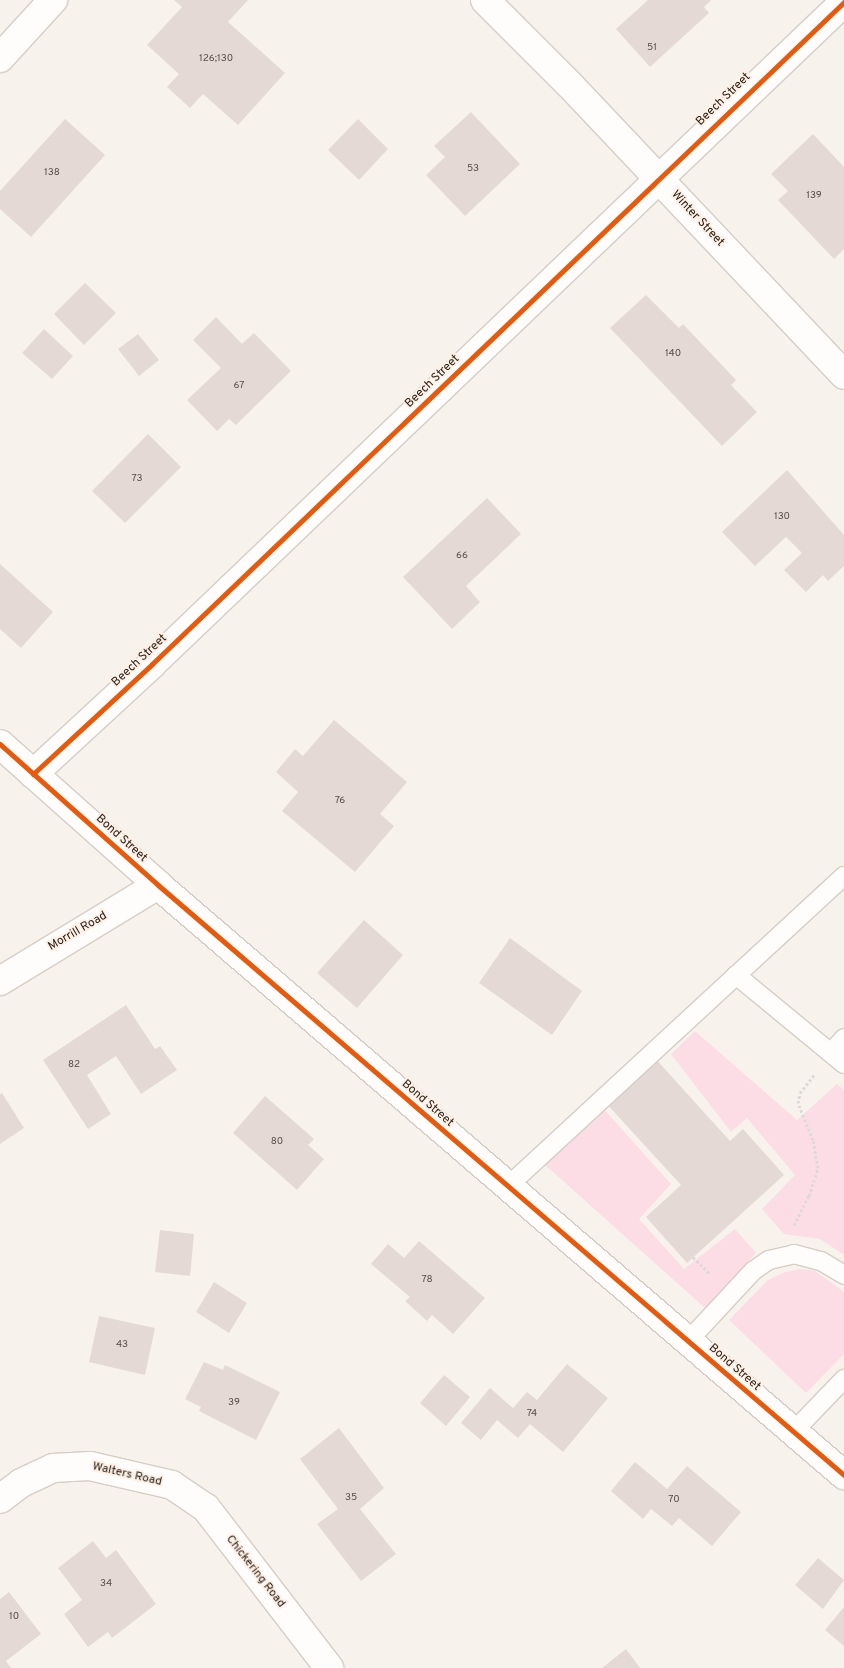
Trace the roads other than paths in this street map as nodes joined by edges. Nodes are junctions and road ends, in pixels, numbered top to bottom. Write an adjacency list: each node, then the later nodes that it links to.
1 (485, 0): 5 (street, Winter Street)
2 (49, 1): 4 (street)
3 (844, 2): 5 (street, Beech Street)
4 (0, 58)
5 (659, 179): 6 (street, Winter Street); 8 (street, Beech Street)
6 (844, 376)
7 (0, 744): 8 (street, Bond Street)
8 (32, 774): 10 (street, Bond Street)
9 (844, 876): 11 (lane)
10 (158, 885): 12 (street, Morrill Road); 15 (street, Bond Street)
11 (736, 975): 14 (lane); 15 (lane)
12 (0, 981)
13 (844, 1038): 14 (lane)
14 (837, 1058)
15 (507, 1186): 17 (street, Bond Street)
16 (844, 1275): 17 (lane)
17 (688, 1341): 19 (street, Bond Street)
18 (844, 1379): 19 (lane)
19 (793, 1432): 20 (street, Bond Street)
20 (844, 1475)
21 (172, 1485): 22 (street, Walters Road); 23 (street, Chickering Road)
22 (0, 1499)
23 (329, 1668)

